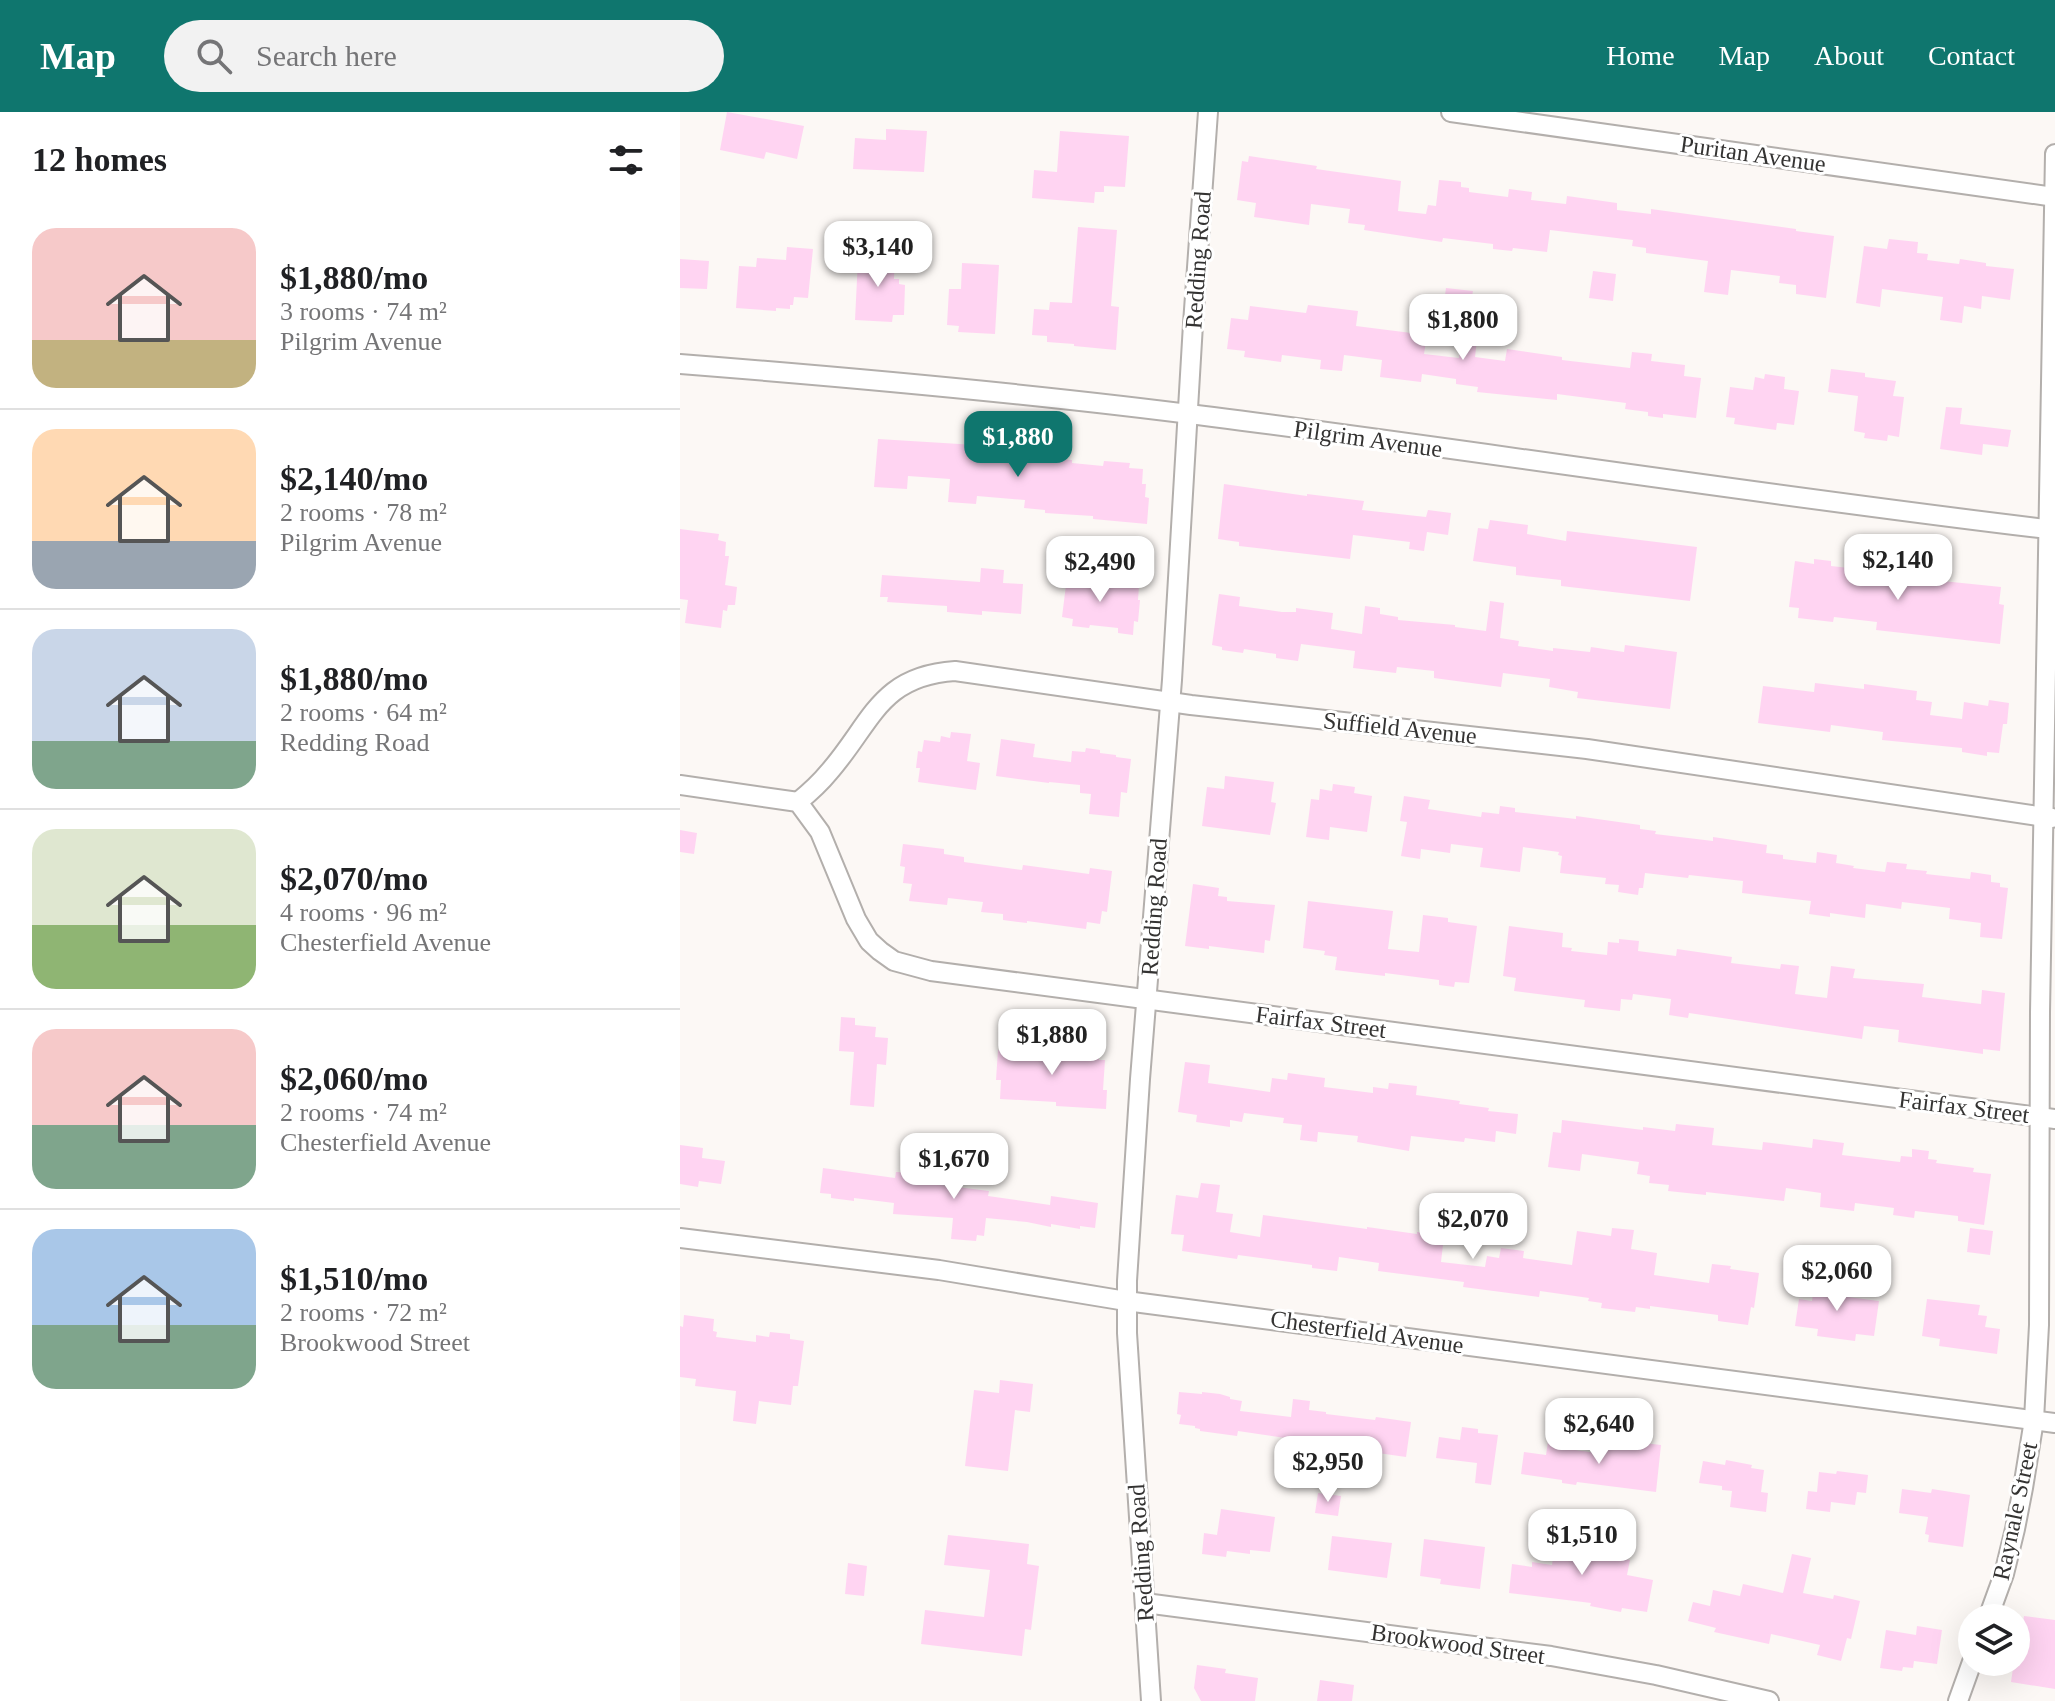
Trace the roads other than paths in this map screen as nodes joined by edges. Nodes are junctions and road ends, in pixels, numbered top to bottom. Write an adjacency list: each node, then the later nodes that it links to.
1 (1208, 112): 6 (street, Redding Road)
2 (1451, 112): 4 (street, Puritan Avenue)
3 (2055, 154): 4 (street, Raynale Street)
4 (2055, 197): 7 (street, Raynale Street)
5 (680, 364): 6 (street, Pilgrim Avenue)
6 (1188, 414): 7 (street, Pilgrim Avenue); 8 (street, Redding Road)
7 (2052, 530): 11 (street, Raynale Street)
8 (1170, 701): 10 (street, Suffield Avenue); 11 (street, Suffield Avenue); 12 (street, Redding Road)
9 (680, 785): 10 (street)
10 (798, 802): 12 (street, Fairfax Street)
11 (2049, 818): 13 (street, Raynale Street)
12 (1147, 1000): 13 (street, Fairfax Street); 15 (street, Redding Road)
13 (2048, 1118): 16 (street, Raynale Street)
14 (680, 1238): 15 (street, Chesterfield Avenue)
15 (1126, 1301): 16 (street, Chesterfield Avenue); 18 (street, Redding Road)
16 (2034, 1420): 17 (street, Chesterfield Avenue); 19 (street, Raynale Street)
17 (2055, 1423)
18 (1145, 1603): 21 (street, Redding Road); 22 (street, Brookwood Street)
19 (1993, 1604)
20 (1967, 1676): 23 (street)
21 (1151, 1701)
22 (1769, 1701)
23 (1958, 1701)

